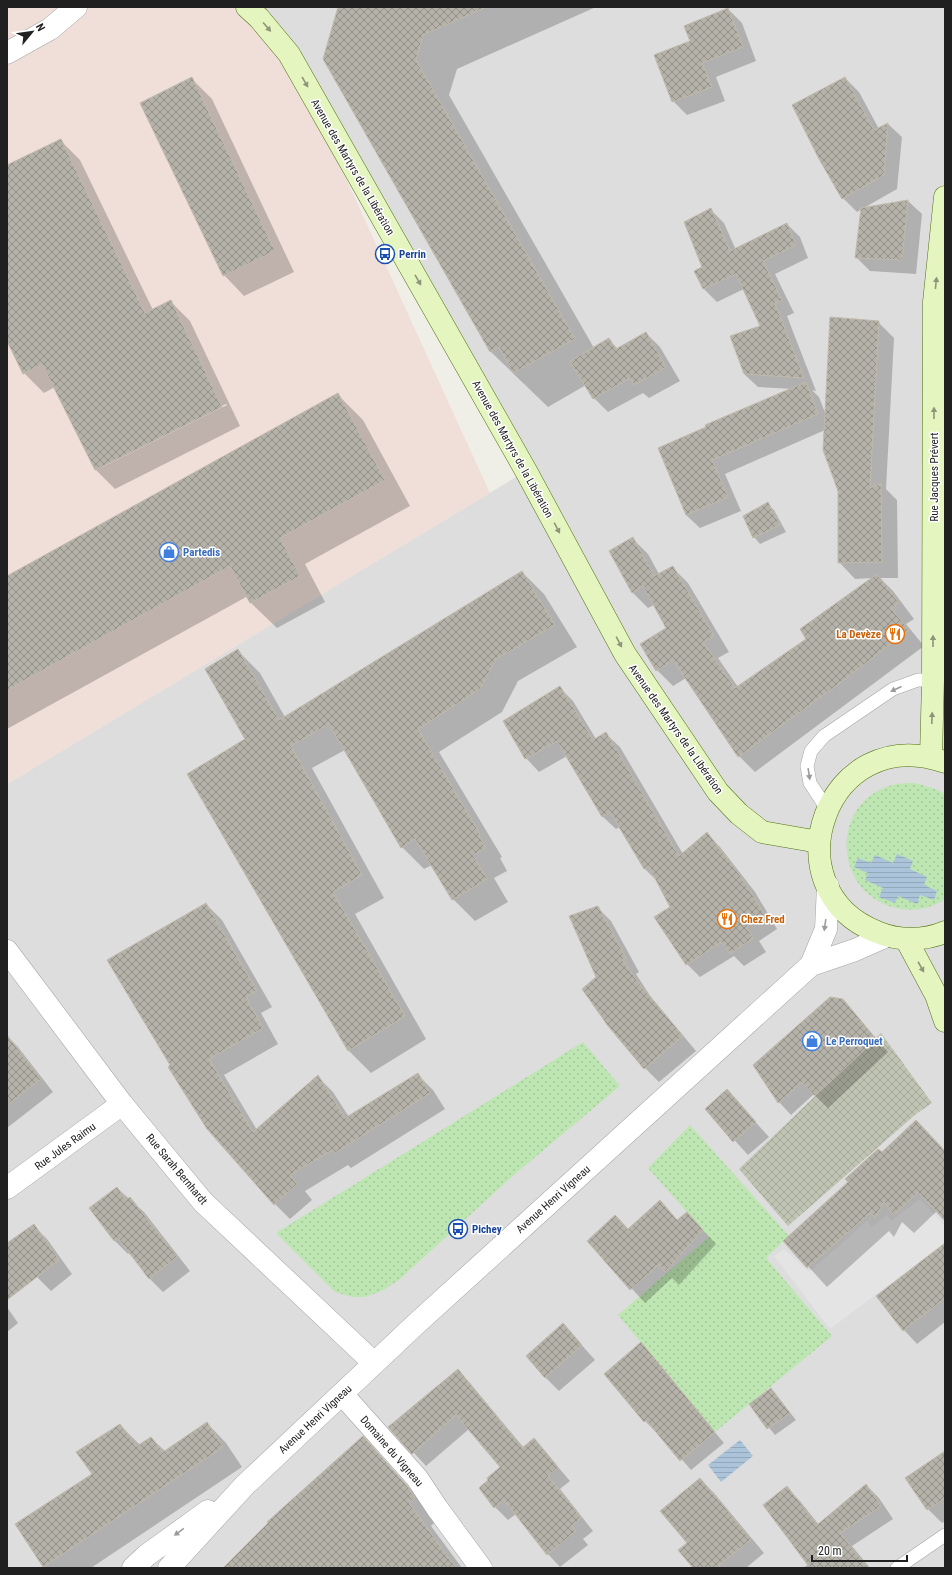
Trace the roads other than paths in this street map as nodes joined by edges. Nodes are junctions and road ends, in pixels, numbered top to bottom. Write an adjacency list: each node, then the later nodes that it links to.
1 (76, 7): 3 (street)
2 (247, 7): 8 (main road, Avenue des Martyrs de la Libération, one-way to 8)
3 (7, 53)
4 (945, 197): 5 (main road, Rue Jacques Prévert, one-way to 4)
5 (934, 680): 6 (main road, Rue Jacques Prévert, one-way to 5); 7 (lane, one-way to 7)
6 (938, 759): 7 (main road)
7 (827, 809): 8 (main road)
8 (819, 842): 9 (main road)
9 (828, 886): 11 (main road); 13 (street, Avenue Henri Vigneau, one-way to 13)
10 (945, 932): 11 (main road)
11 (896, 938): 13 (street, Avenue Henri Vigneau); 14 (main road, one-way to 14)
12 (7, 952): 15 (street, Rue Sarah Bernhardt)
13 (810, 965): 17 (street, Avenue Henri Vigneau)
14 (945, 1021)
15 (122, 1104): 16 (street, Rue Jules Raimu); 17 (street, Rue Sarah Bernhardt)
16 (7, 1188)
17 (374, 1364): 18 (street, Avenue Henri Vigneau)
18 (342, 1394): 19 (street, Avenue Henri Vigneau); 23 (street, Domaine du Vigneau)
19 (245, 1485): 21 (street, Avenue Henri Vigneau, one-way to 21); 22 (street, Avenue Henri Vigneau)
20 (945, 1535): 24 (lane)
21 (133, 1568)
22 (169, 1568)
23 (481, 1568)
24 (896, 1568)

